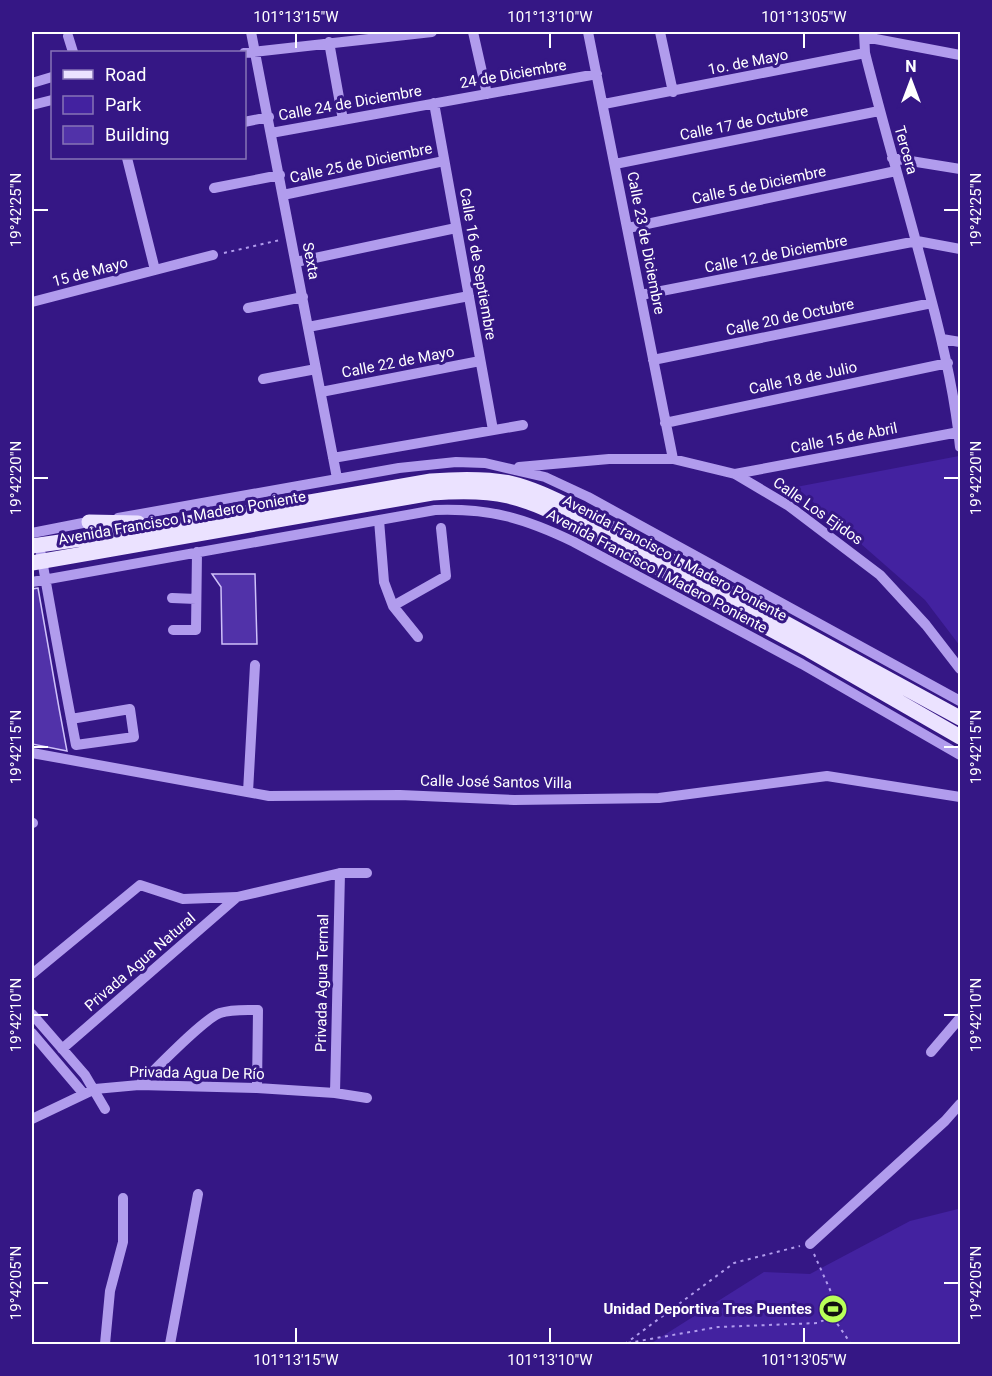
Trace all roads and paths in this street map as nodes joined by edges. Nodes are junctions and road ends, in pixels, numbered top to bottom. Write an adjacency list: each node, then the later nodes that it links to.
1 (251, 32): 11 (street, Sexta)
2 (432, 32): 7 (street)
3 (473, 32): 19 (street)
4 (588, 32): 15 (street, Calle 23 de Diciembre)
5 (660, 32): 18 (street)
6 (865, 34): 12 (street, Tercera); 14 (street)
7 (362, 35): 9 (street)
8 (69, 36): 10 (street)
9 (328, 42): 11 (street); 26 (street)
10 (73, 51)
11 (256, 51): 13 (street); 25 (street, Sexta)
12 (865, 53): 18 (street, 1o. de Mayo); 24 (street, Tercera)
13 (246, 54)
14 (960, 55)
15 (597, 74): 19 (street, 24 de Diciembre); 23 (street, Calle 23 de Diciembre)
16 (51, 77): 17 (street)
17 (32, 83)
18 (673, 92): 23 (street, 1o. de Mayo)
19 (487, 94): 22 (street, 24 de Diciembre)
20 (51, 100): 21 (street)
21 (32, 102)
22 (434, 103): 26 (street, Calle 24 de Diciembre); 31 (street, Calle 16 de Septiembre)
23 (604, 104): 32 (street, Calle 23 de Diciembre)
24 (879, 111): 29 (street, Tercera); 32 (street, Calle 17 de Octubre)
25 (268, 117): 27 (street); 28 (street, Sexta)
26 (343, 120): 28 (street, Calle 24 de Diciembre)
27 (246, 122)
28 (272, 133): 35 (street, Sexta)
29 (892, 158): 33 (street); 34 (street, Tercera)
30 (127, 159): 45 (street)
31 (444, 161): 37 (street, Calle 25 de Diciembre); 38 (street, Calle 16 de Septiembre)
32 (615, 164): 39 (street, Calle 23 de Diciembre)
33 (960, 169)
34 (896, 171): 39 (street, Calle 5 de Diciembre); 41 (street, Tercera)
35 (279, 175): 36 (street); 37 (street, Sexta)
36 (214, 188)
37 (283, 195): 40 (street, Sexta)
38 (456, 228): 44 (street); 47 (street, Calle 16 de Septiembre)
39 (628, 228): 46 (street, Calle 23 de Diciembre)
40 (291, 237): 43 (path); 44 (street, Sexta)
41 (917, 241): 42 (street); 46 (street, Calle 12 de Diciembre); 50 (street, Tercera)
42 (960, 249)
43 (213, 255): 45 (street, 15 de Mayo)
44 (296, 262): 48 (street, Sexta)
45 (155, 270): 49 (street, 15 de Mayo)
46 (641, 295): 55 (street, Calle 23 de Diciembre)
47 (469, 296): 52 (street); 56 (street, Calle 16 de Septiembre)
48 (303, 297): 51 (street); 52 (street, Sexta)
49 (32, 302)
50 (932, 303): 53 (street, Tercera); 55 (street, Calle 20 de Octubre)
51 (248, 308)
52 (308, 327): 58 (street, Sexta)
53 (942, 339): 54 (street); 57 (street, Tercera)
54 (960, 342)
55 (653, 360): 62 (street, Calle 23 de Diciembre)
56 (480, 361): 60 (street, Calle 22 de Mayo); 64 (street, Calle 16 de Septiembre)
57 (948, 363): 61 (street, Tercera); 62 (street, Calle 18 de Julio)
58 (316, 369): 59 (street); 60 (street, Sexta)
59 (263, 379)
60 (321, 392): 67 (street, Sexta)
61 (959, 413): 65 (street, Tercera)
62 (665, 423): 68 (street, Calle 23 de Diciembre)
63 (523, 425): 64 (street)
64 (493, 430): 67 (street)
65 (959, 432): 66 (street, Tercera); 70 (street, Calle 15 de Abril)
66 (960, 447)
67 (333, 458): 71 (street, Sexta)
68 (673, 459): 69 (street, Calle Los Ejidos); 70 (street, Calle Los Ejidos)
69 (507, 468): 71 (street, Avenida Francisco I. Madero Poniente); 88 (street, Avenida Francisco I. Madero Poniente)
70 (735, 474): 87 (street, Calle Los Ejidos)
71 (337, 478): 73 (street, Avenida Francisco I. Madero Poniente)
72 (379, 520): 77 (street, Avenida Francisco I Madero Poniente); 83 (street); 93 (street, Avenida Francisco I Madero Poniente)
73 (89, 522): 74 (main road); 76 (street, Avenida Francisco I. Madero Poniente)
74 (159, 528): 76 (main road, Avenida Francisco I. Madero Poniente); 90 (main road, Avenida Francisco I. Madero Poniente)
75 (441, 528): 83 (street)
76 (34, 541): 78 (street)
77 (197, 552): 79 (street, Avenida Francisco I Madero Poniente); 82 (street)
78 (37, 562): 79 (street); 91 (main road, Avenida Francisco I. Madero Poniente)
79 (46, 579): 80 (street, Avenida Francisco I Madero Poniente); 89 (street)
80 (32, 582)
81 (172, 598): 82 (street)
82 (196, 599): 84 (street)
83 (393, 606): 85 (street)
84 (172, 630)
85 (418, 637)
86 (255, 665): 94 (street)
87 (960, 669)
88 (960, 701)
89 (71, 718): 89 (street)
90 (960, 718)
91 (960, 736)
92 (32, 753): 94 (street, Calle José Santos Villa)
93 (960, 755)
94 (248, 792): 95 (street, Calle José Santos Villa)
95 (960, 797)
96 (340, 873): 97 (street); 98 (street); 109 (street, Privada Agua Termal)
97 (367, 873)
98 (237, 897): 99 (street); 103 (street, Privada Agua Natural)
99 (32, 974)
100 (32, 1014): 103 (street)
101 (960, 1018): 104 (street)
102 (32, 1033): 108 (street)
103 (62, 1049): 106 (street)
104 (931, 1052)
105 (139, 1085): 106 (street, Privada Agua De Río); 107 (street, Privada Agua De Río); 107 (street)
106 (95, 1089): 108 (street, Privada Agua De Río); 112 (street)
107 (257, 1089): 109 (street, Privada Agua De Río)
108 (84, 1094): 113 (street, Privada Agua De Río)
109 (335, 1094): 110 (street, Privada Agua De Río)
110 (368, 1098)
111 (960, 1104): 116 (street)
112 (105, 1109)
113 (32, 1119)
114 (198, 1194): 119 (street)
115 (123, 1198): 118 (street)
116 (810, 1244): 117 (path); 120 (path)
117 (832, 1316): 120 (path); 121 (path)
118 (105, 1344)
119 (170, 1344)
120 (626, 1344)
121 (851, 1344)

